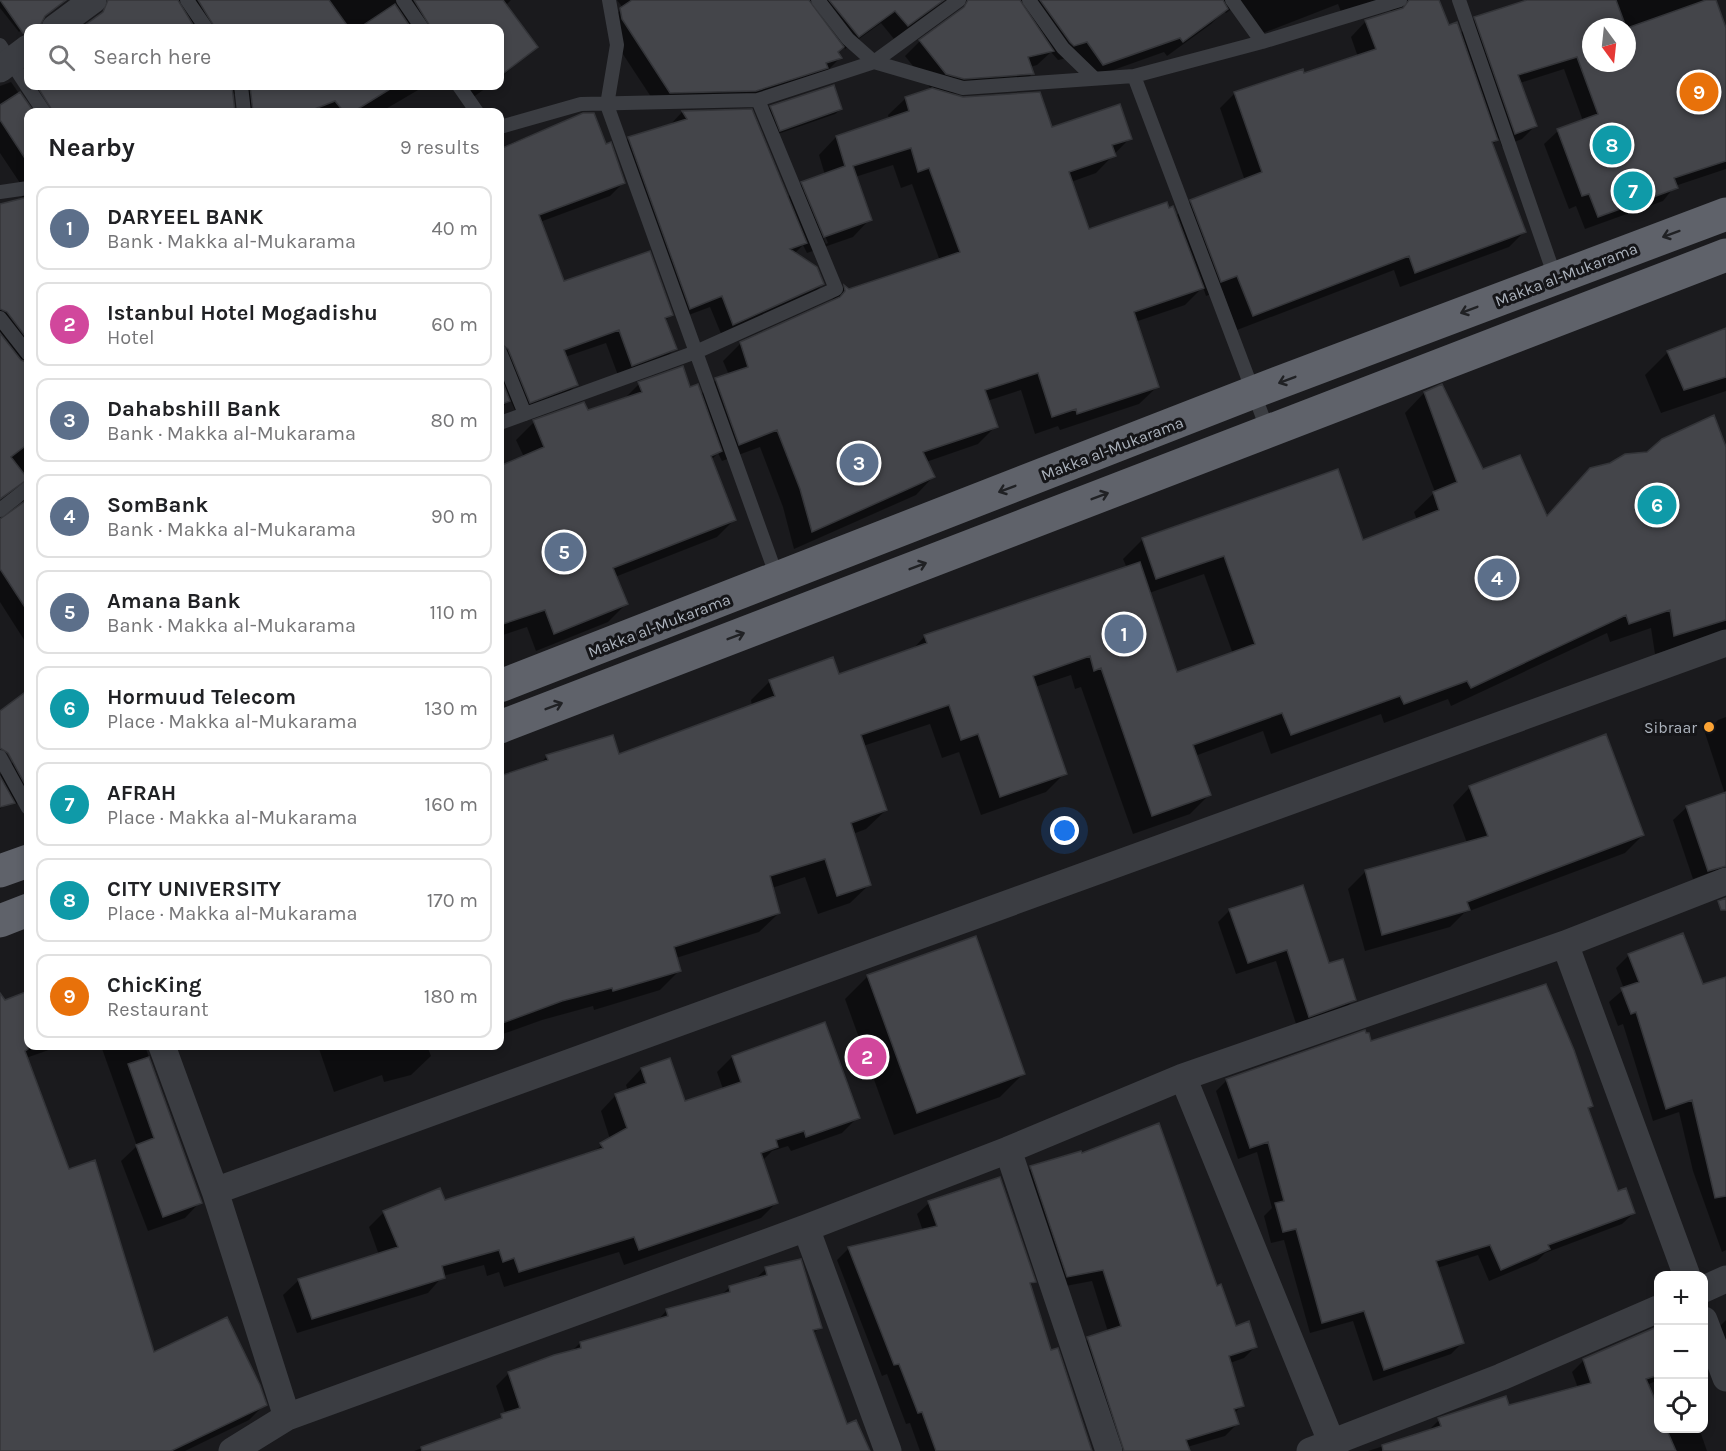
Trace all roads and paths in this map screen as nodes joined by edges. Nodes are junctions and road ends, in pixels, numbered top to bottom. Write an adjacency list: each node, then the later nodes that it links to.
1 (93, 0): 11 (street)
2 (187, 0): 12 (lane)
3 (403, 0): 13 (lane)
4 (609, 0): 24 (lane)
5 (818, 0): 16 (lane)
6 (959, 0): 16 (lane)
7 (1029, 0): 18 (lane)
8 (1232, 0): 14 (lane)
9 (1400, 0): 14 (lane)
10 (1460, 0): 33 (lane)
11 (60, 24)
12 (203, 24)
13 (419, 24)
14 (1262, 42): 17 (lane)
15 (10, 56): 19 (lane)
16 (874, 62): 18 (lane); 23 (lane)
17 (1134, 76): 18 (lane); 38 (lane)
18 (1095, 78)
19 (24, 79)
20 (31, 90): 25 (lane)
21 (241, 90): 26 (lane)
22 (462, 90): 27 (lane)
23 (758, 100): 24 (lane); 36 (lane)
24 (607, 105): 28 (lane); 36 (lane)
25 (42, 108)
26 (244, 108)
27 (474, 108)
28 (504, 126)
29 (24, 189): 30 (lane)
30 (0, 192)
31 (1726, 214): 33 (highway, Makka al-Mukarama, one-way to 33)
32 (1726, 255): 41 (highway)
33 (1555, 278): 38 (highway, Makka al-Mukarama, one-way to 38)
34 (0, 318): 35 (lane)
35 (24, 349)
36 (696, 352): 39 (lane); 44 (lane)
37 (504, 362): 39 (lane)
38 (1254, 392): 41 (lane); 44 (highway, Makka al-Mukarama, one-way to 44)
39 (525, 414): 40 (lane)
40 (504, 422)
41 (1268, 432): 47 (highway, one-way to 41)
42 (24, 491): 43 (lane)
43 (0, 510)
44 (778, 579): 46 (highway, Makka al-Mukarama)
45 (1726, 643): 59 (street)
46 (504, 684)
47 (504, 725)
48 (0, 757): 49 (lane)
49 (24, 801)
50 (24, 862): 51 (highway)
51 (0, 871)
52 (1726, 882): 55 (street)
53 (24, 911): 54 (highway)
54 (0, 921)
55 (1564, 944): 57 (street); 61 (street)
56 (163, 1050): 59 (street)
57 (1183, 1077): 58 (street); 68 (street)
58 (1008, 1150): 60 (street); 71 (street)
59 (215, 1191): 67 (street)
60 (806, 1228): 67 (street); 70 (street)
61 (1686, 1271)
62 (1726, 1279): 63 (street)
63 (1708, 1287)
64 (1654, 1311): 68 (street)
65 (1706, 1325): 66 (street)
66 (1726, 1378)
67 (287, 1417): 69 (street)
68 (1326, 1448)
69 (232, 1451)
70 (888, 1451)
71 (1109, 1451)

